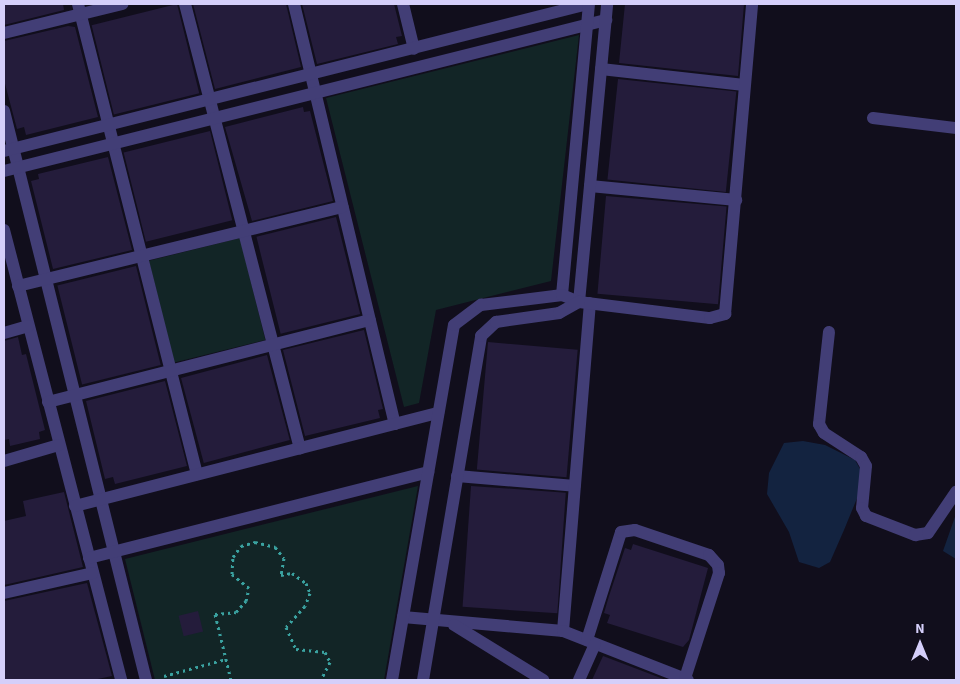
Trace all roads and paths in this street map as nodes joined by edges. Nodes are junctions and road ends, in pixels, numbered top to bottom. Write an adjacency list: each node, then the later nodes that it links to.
1 (122, 4): 8 (street)
2 (185, 4): 17 (street)
3 (294, 4): 14 (street)
4 (403, 4): 12 (street)
5 (589, 4): 10 (street); 12 (street)
6 (607, 4): 9 (street)
7 (752, 4): 15 (street)
8 (79, 9): 11 (street); 21 (street)
9 (606, 20): 10 (street); 13 (street)
10 (588, 25): 16 (street); 35 (street)
11 (4, 33)
12 (414, 48): 14 (street)
13 (601, 70): 15 (street); 27 (street)
14 (312, 74): 16 (street); 17 (street)
15 (744, 85): 28 (street)
16 (316, 93): 19 (street); 29 (street)
17 (210, 100): 19 (street); 21 (street)
18 (4, 111): 24 (street)
19 (215, 118): 23 (street); 31 (street)
20 (873, 118): 22 (street)
21 (108, 125): 23 (street); 24 (street)
22 (956, 128)
23 (113, 144): 25 (street); 32 (street)
24 (8, 150): 25 (street)
25 (18, 168): 26 (street); 33 (street)
26 (4, 171)
27 (590, 186): 28 (street); 36 (street)
28 (736, 200): 36 (street)
29 (343, 206): 31 (street); 37 (street)
30 (4, 230): 34 (street)
31 (244, 231): 32 (street); 41 (street)
32 (142, 257): 33 (street); 42 (street)
33 (46, 281): 34 (street); 43 (street)
34 (18, 286): 38 (street)
35 (562, 295): 36 (street); 45 (street)
36 (585, 303): 52 (street); 53 (street)
37 (370, 320): 41 (street); 46 (street)
38 (28, 326): 40 (street); 44 (street)
39 (829, 332): 54 (street)
40 (4, 334)
41 (273, 344): 42 (street); 48 (street)
42 (170, 370): 43 (street); 51 (street)
43 (75, 394): 44 (street); 55 (street)
44 (48, 402): 47 (street)
45 (438, 413): 46 (street); 50 (street)
46 (395, 424): 48 (street)
47 (59, 445): 49 (street); 56 (street)
48 (300, 448): 51 (street)
49 (4, 461)
50 (428, 472): 57 (street); 61 (street)
51 (196, 474): 55 (street)
52 (458, 476): 53 (street); 62 (street)
53 (575, 486): 64 (street)
54 (956, 492)
55 (101, 498): 56 (street); 57 (street)
56 (75, 506): 58 (street)
57 (114, 551): 58 (street); 67 (street)
58 (89, 558): 59 (street)
59 (93, 573): 60 (street); 69 (street)
60 (4, 593)
61 (403, 617): 62 (street); 72 (street)
62 (433, 620): 63 (street); 73 (street)
63 (453, 624): 64 (street); 74 (street)
64 (563, 631): 65 (street)
65 (591, 642): 68 (street); 68 (street); 75 (street)
66 (226, 659): 67 (path); 70 (path); 71 (path)
67 (151, 679)
68 (687, 679)
69 (120, 680)
70 (231, 680)
71 (321, 680)
72 (392, 680)
73 (423, 680)
74 (543, 680)
75 (579, 680)

